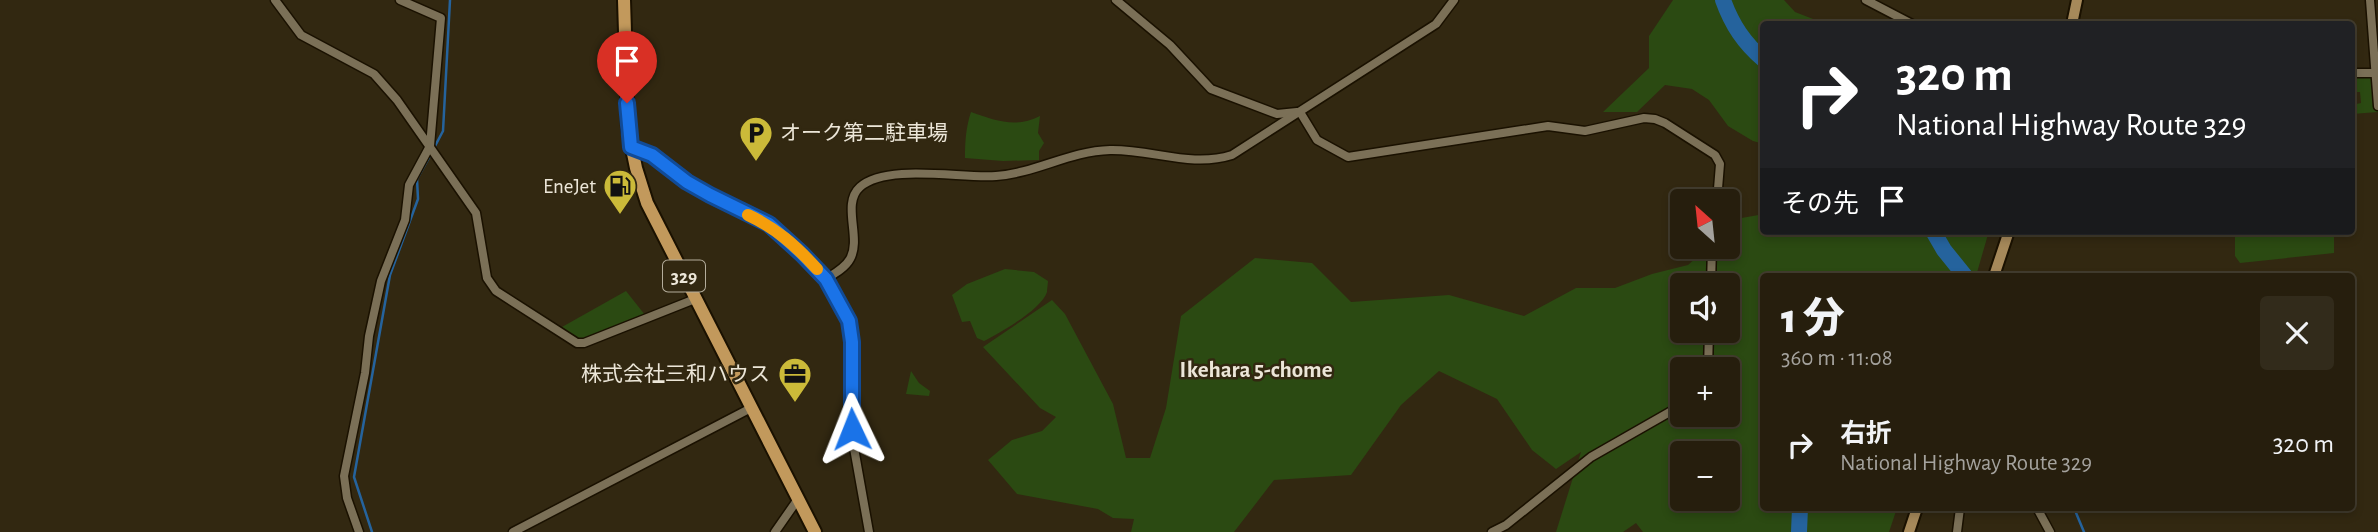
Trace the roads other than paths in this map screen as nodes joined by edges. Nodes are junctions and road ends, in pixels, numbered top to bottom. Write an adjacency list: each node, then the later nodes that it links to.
1 (275, 0): 15 (street)
2 (400, 0): 15 (street)
3 (624, 0): 16 (highway, 329)
4 (1116, 0): 14 (street)
5 (1454, 0): 14 (street)
6 (1866, 0): 9 (street)
7 (2077, 0): 10 (main road)
8 (2370, 0): 12 (street)
9 (1906, 21)
10 (2073, 21)
11 (2355, 73): 12 (street)
12 (2376, 73): 13 (street)
13 (2378, 106)
14 (1300, 112): 17 (street); 20 (street)
15 (430, 147): 21 (street); 28 (street)
16 (631, 147): 20 (street); 21 (highway, 329)
17 (1718, 189)
18 (2008, 235): 19 (main road)
19 (1995, 273)
20 (826, 279): 32 (street)
21 (695, 299): 22 (highway, 329)
22 (751, 408): 24 (highway, 329); 29 (street)
23 (1670, 412): 33 (street)
24 (799, 499): 30 (street); 31 (highway, 329)
25 (1916, 511): 34 (main road)
26 (1960, 511): 35 (street)
27 (2039, 511): 36 (street)
28 (359, 532)
29 (513, 532)
30 (775, 532)
31 (815, 532)
32 (869, 532)
33 (1492, 532)
34 (1909, 532)
35 (1957, 532)
36 (2050, 532)

